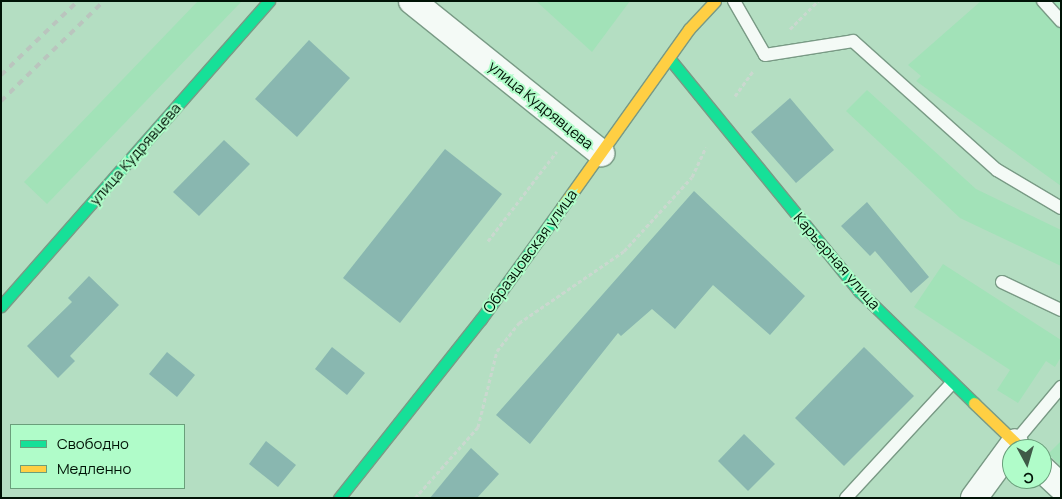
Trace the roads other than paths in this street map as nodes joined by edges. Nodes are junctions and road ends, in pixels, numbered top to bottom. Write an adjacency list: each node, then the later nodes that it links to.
1 (270, 1): 11 (street, улица Кудрявцева)
2 (412, 1): 8 (street, улица Кудрявцева)
3 (715, 1): 7 (street, Образцовская улица)
4 (734, 1): 9 (lane)
5 (1043, 1): 6 (lane)
6 (1061, 21)
7 (669, 58): 8 (street, Образцовская улица); 13 (street, Карьерная улица)
8 (601, 153): 18 (street, Образцовская улица)
9 (1061, 208)
10 (1002, 282): 12 (lane)
11 (1, 306)
12 (1061, 310)
13 (952, 383): 15 (street, Карьерная улица); 19 (lane)
14 (1061, 387): 16 (lane)
15 (1011, 439)
16 (1023, 439)
17 (1002, 465): 20 (street)
18 (339, 498)
19 (846, 498)
20 (974, 498)

